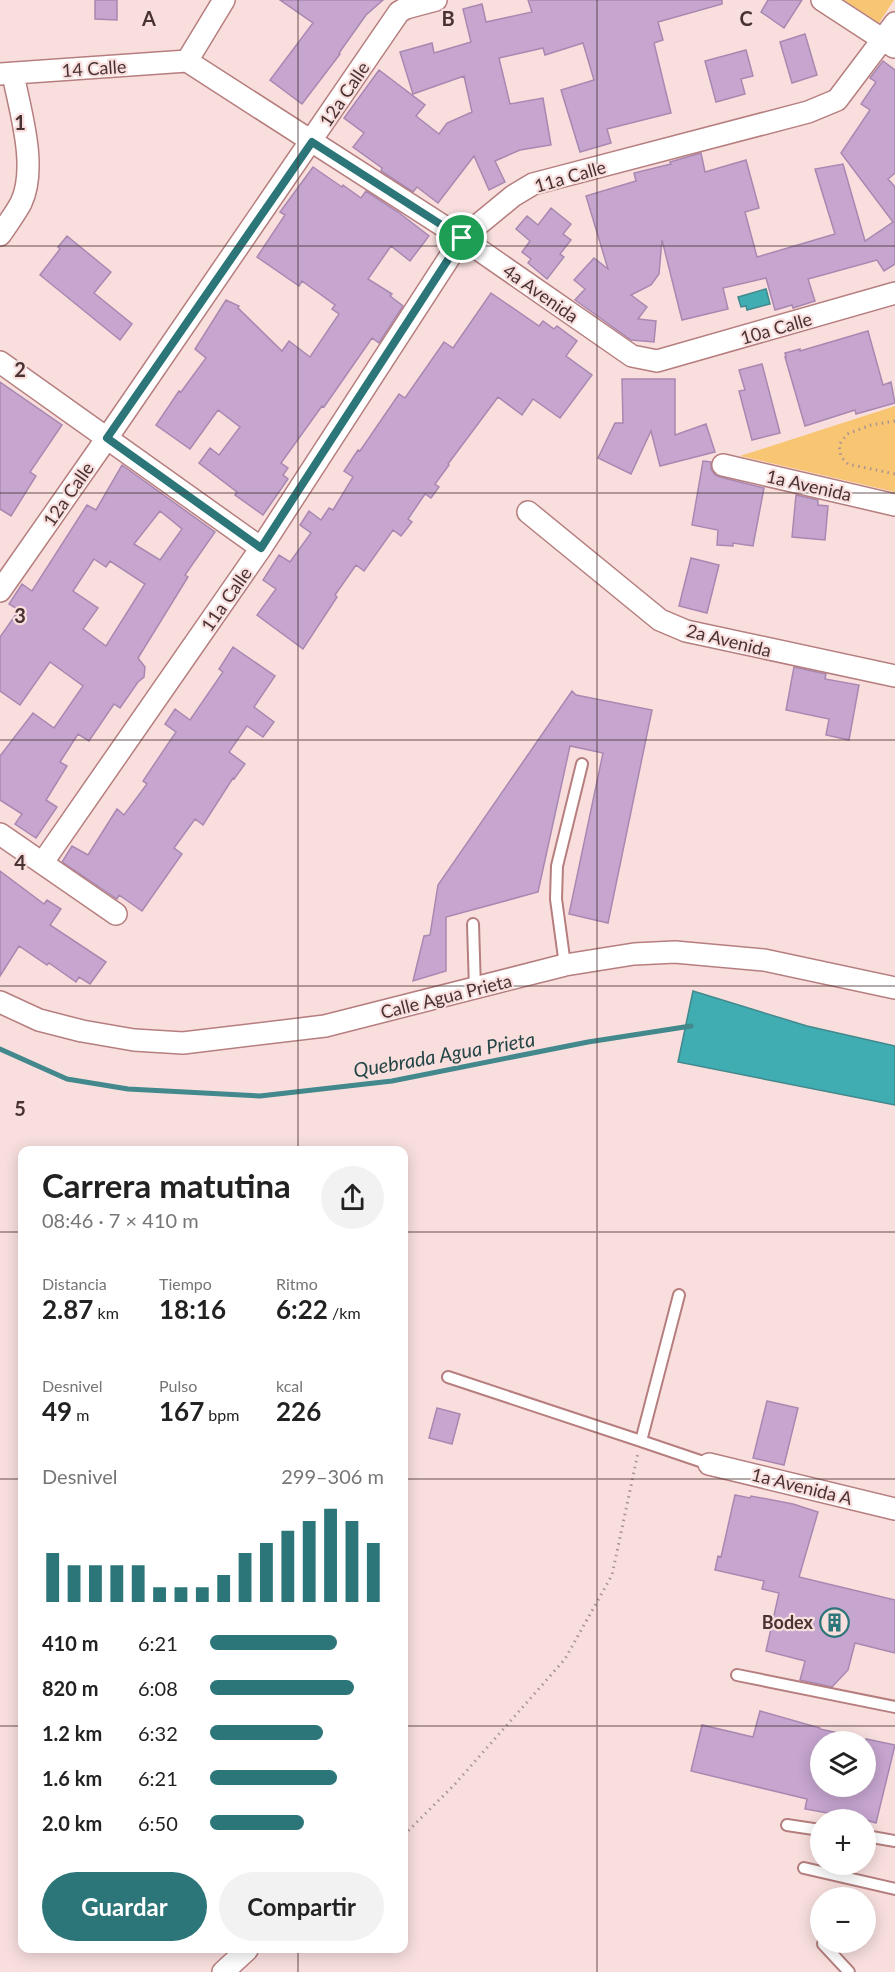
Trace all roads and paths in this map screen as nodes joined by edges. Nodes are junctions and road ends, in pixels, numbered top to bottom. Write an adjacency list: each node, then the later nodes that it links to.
1 (224, 0): 6 (street)
2 (436, 0): 8 (street, 12a Calle)
3 (822, 0): 5 (street)
4 (895, 23): 5 (street, 11a Calle)
5 (889, 44): 10 (street, 11a Calle)
6 (187, 62): 7 (street, 14 Calle); 8 (street, 4a Avenida)
7 (7, 74): 9 (street)
8 (312, 142): 10 (street, 4a Avenida); 15 (street, 12a Calle)
9 (0, 235)
10 (462, 238): 12 (street, 4a Avenida); 20 (street, 11a Calle)
11 (895, 293): 12 (street, 10a Calle)
12 (657, 361)
13 (0, 362): 15 (street)
14 (895, 421): 17 (path)
15 (107, 438): 20 (street); 21 (street, 12a Calle)
16 (723, 465): 18 (street, 1a Avenida)
17 (895, 474)
18 (895, 505)
19 (528, 512): 22 (street, 2a Avenida)
20 (261, 548): 25 (street, 11a Calle)
21 (0, 591)
22 (895, 676)
23 (582, 764): 28 (lane)
24 (0, 834): 25 (street)
25 (43, 862): 26 (street)
26 (116, 914)
27 (473, 924): 30 (lane)
28 (565, 965): 29 (street, Calle Agua Prieta); 30 (street, Calle Agua Prieta)
29 (895, 988)
30 (475, 989): 31 (street, Calle Agua Prieta)
31 (0, 1002)
32 (679, 1295): 34 (lane)
33 (448, 1377): 34 (lane)
34 (641, 1441): 35 (lane); 41 (path)
35 (709, 1464): 36 (street, 1a Avenida A)
36 (895, 1509)
37 (737, 1675): 38 (lane)
38 (895, 1707)
39 (787, 1825): 40 (lane)
40 (810, 1828)
41 (408, 1831)
42 (876, 1838): 43 (lane)
43 (895, 1841)
44 (804, 1868): 45 (lane)
45 (895, 1889)
46 (244, 1953): 48 (street)
47 (831, 1953): 49 (lane)
48 (223, 1972)
49 (849, 1972)

